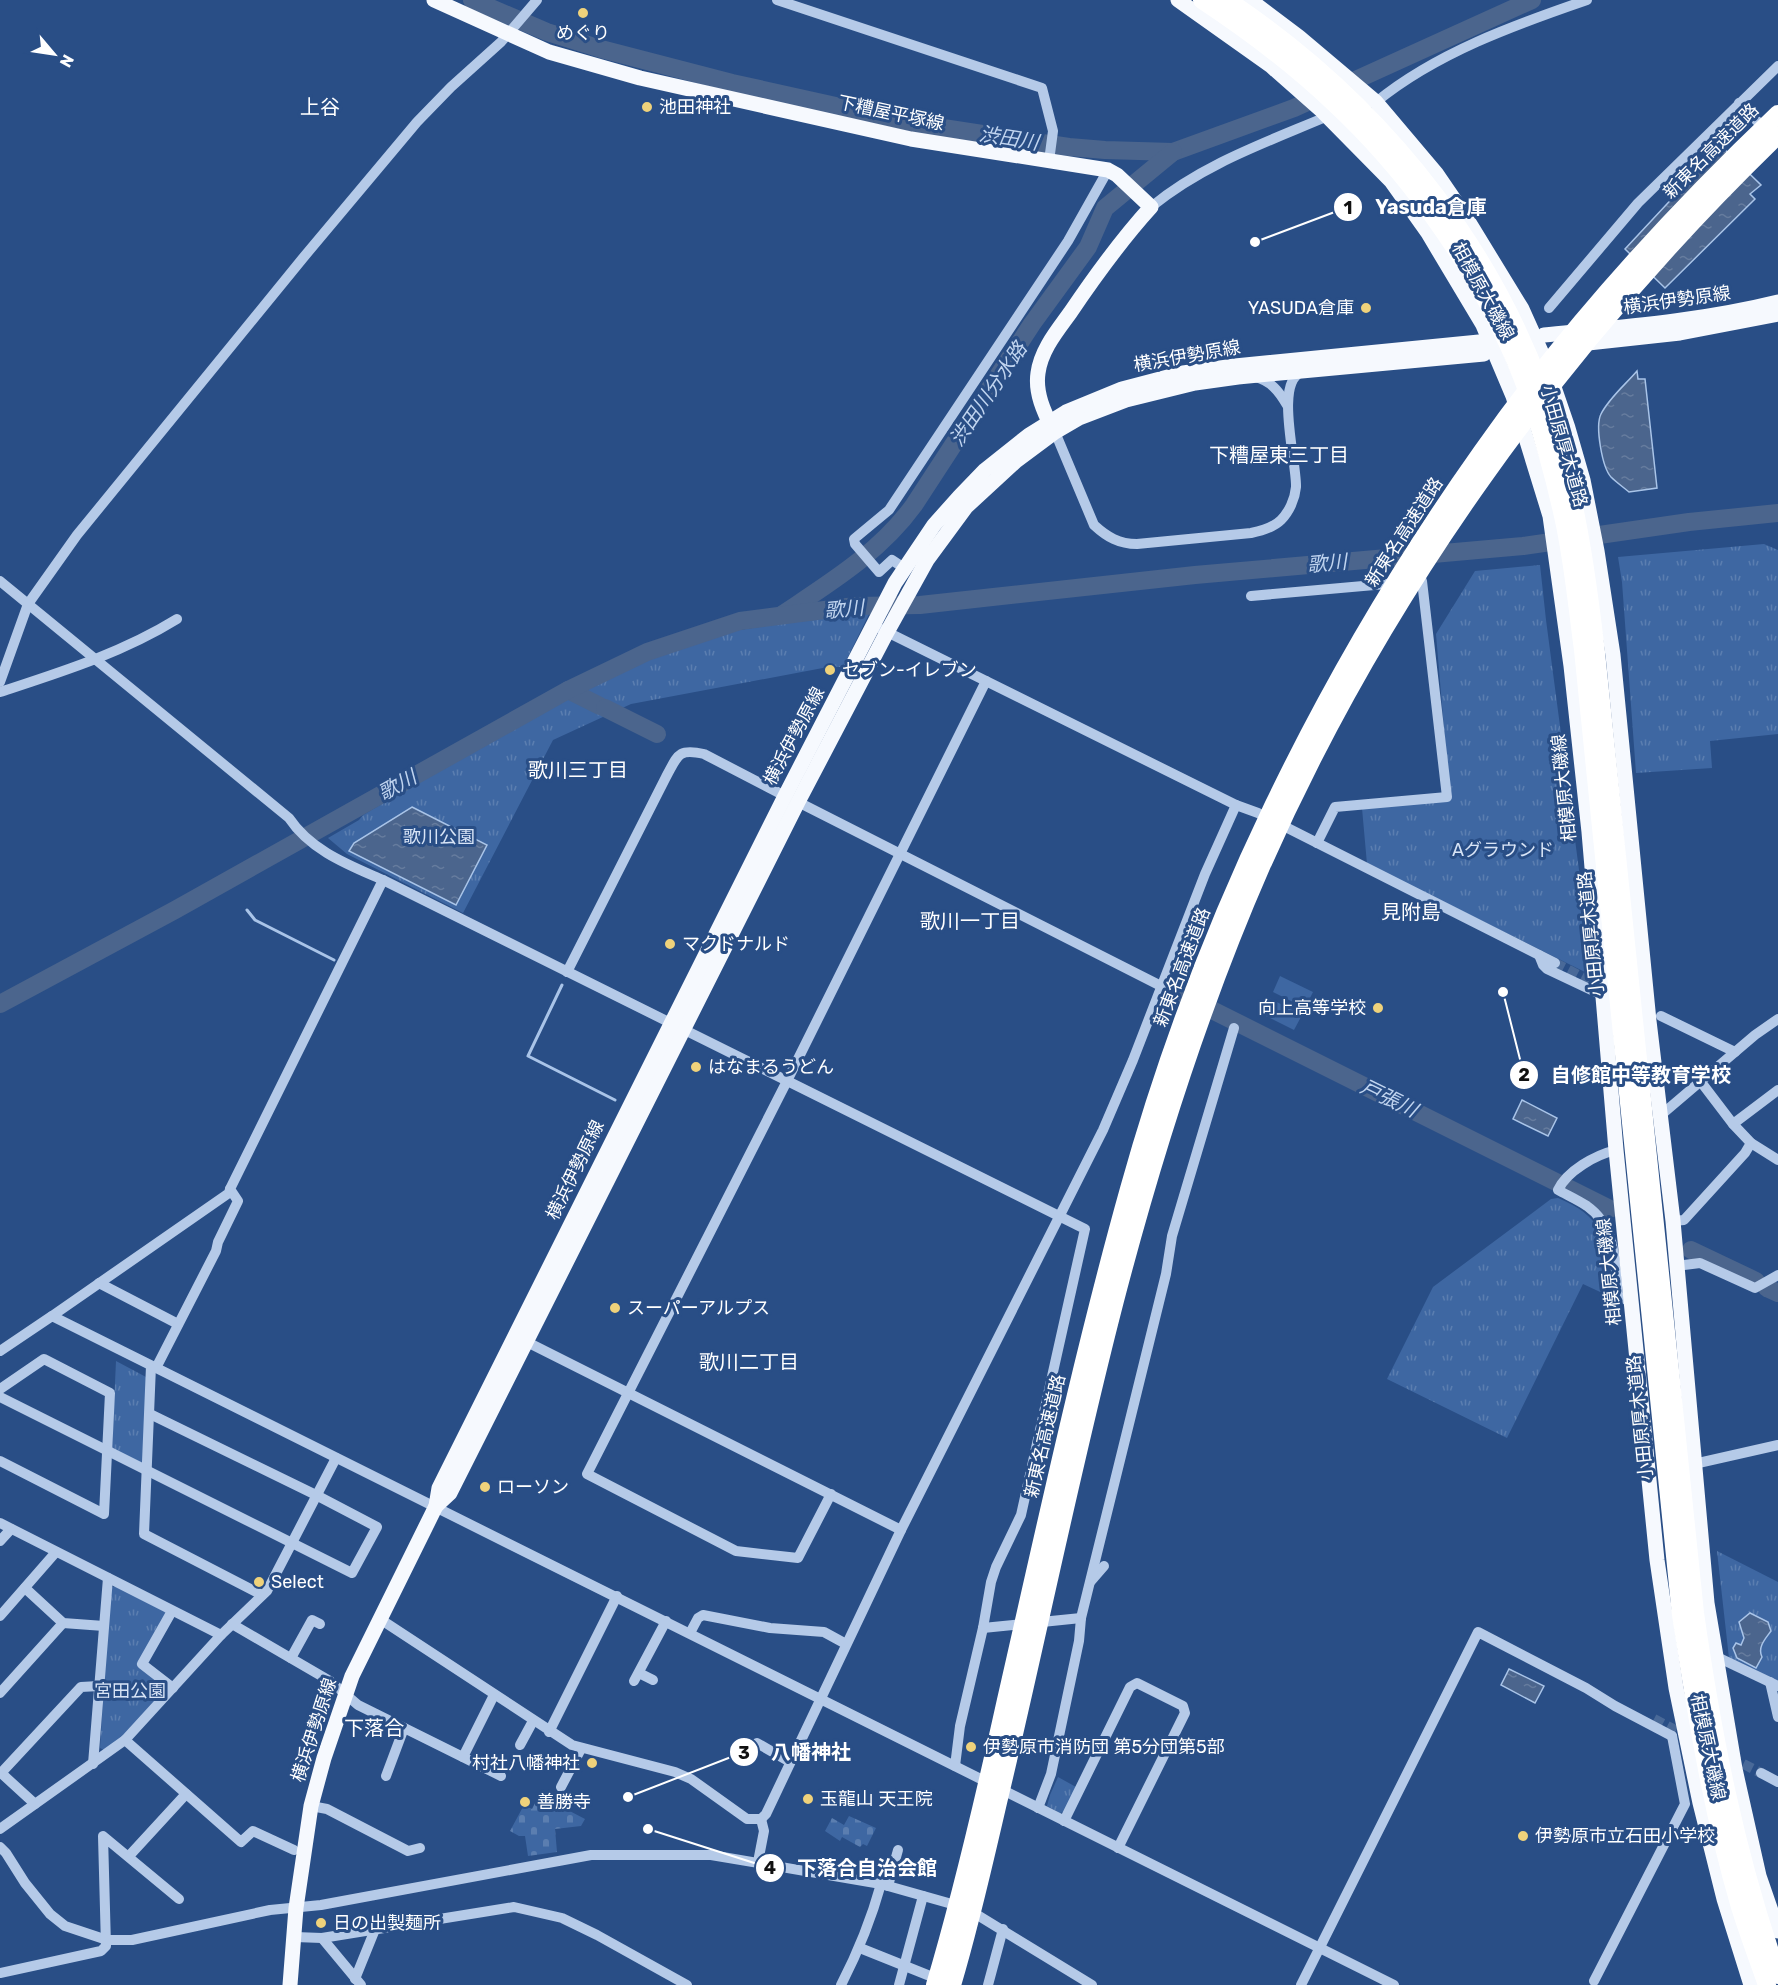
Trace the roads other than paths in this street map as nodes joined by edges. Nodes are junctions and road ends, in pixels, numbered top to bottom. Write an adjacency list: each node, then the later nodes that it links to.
1 (434, 0): 11 (main road, 下糟屋平塚線)
2 (537, 0): 11 (street)
3 (777, 0): 20 (street)
4 (1178, 0): 13 (main road, 相模原大磯線)
5 (1202, 0): 13 (highway, 小田原厚木道路)
6 (1227, 0): 13 (highway, 小田原厚木道路)
7 (1250, 0): 13 (main road, 相模原大磯線)
8 (1566, 0): 10 (street)
9 (1587, 0): 10 (street)
10 (1546, 15): 14 (street)
11 (510, 32): 20 (main road, 下糟屋平塚線); 35 (street)
12 (1778, 66): 15 (street)
13 (1319, 81): 16 (highway, 小田原厚木道路); 16 (main road, 相模原大磯線)
14 (1376, 102): 16 (main road, 相模原大磯線); 30 (main road, 相模原大磯線)
15 (1739, 103): 19 (street); 24 (street)
16 (1339, 104): 22 (street); 30 (main road, 相模原大磯線); 30 (highway, 小田原厚木道路)
17 (1778, 114): 182 (highway, 新東名高速道路)
18 (1778, 135): 183 (highway, 新東名高速道路)
19 (1778, 142)
20 (1050, 161): 21 (main road, 下糟屋平塚線)
21 (1112, 172): 22 (main road); 32 (street)
22 (1149, 206): 29 (main road)
23 (1778, 302): 25 (main road, 横浜伊勢原線)
24 (1549, 308)
25 (1778, 314)
26 (1305, 371): 27 (main road, 横浜伊勢原線); 28 (street); 29 (main road, 横浜伊勢原線)
27 (1245, 376): 28 (street); 29 (main road, 横浜伊勢原線)
28 (1287, 405): 29 (street)
29 (1052, 427): 32 (main road, 横浜伊勢原線)
30 (1570, 515): 31 (highway, 小田原厚木道路); 31 (main road, 相模原大磯線)
31 (1577, 552): 51 (main road, 相模原大磯線); 60 (main road, 相模原大磯線); 175 (highway, 小田原厚木道路); 189 (highway, 小田原厚木道路)
32 (909, 574): 37 (main road, 横浜伊勢原線); 37 (main road, 横浜伊勢原線)
33 (0, 581): 35 (street)
34 (1251, 596): 44 (street)
35 (28, 604): 38 (street); 40 (street)
36 (177, 619): 38 (street)
37 (882, 623): 39 (street); 42 (main road, 横浜伊勢原線)
38 (96, 660): 41 (street); 46 (street)
39 (986, 681): 43 (street); 45 (street)
40 (0, 682)
41 (0, 692)
42 (791, 799): 45 (street); 49 (street); 54 (main road, 横浜伊勢原線)
43 (1236, 805): 44 (street); 50 (street)
44 (1317, 843): 47 (street)
45 (900, 853): 50 (street); 57 (street)
46 (382, 880): 49 (street); 65 (street)
47 (1539, 956): 48 (street); 51 (street)
48 (1555, 963)
49 (567, 972): 54 (street)
50 (1161, 986): 66 (street)
51 (1602, 995): 63 (main road, 相模原大磯線)
52 (1661, 1016): 56 (street)
53 (1778, 1019): 56 (street)
54 (677, 1027): 57 (street); 74 (main road, 横浜伊勢原線); 89 (main road, 横浜伊勢原線)
55 (1234, 1028): 98 (street)
56 (1735, 1052): 58 (street)
57 (787, 1081): 66 (street); 78 (street)
58 (1701, 1082): 60 (street); 61 (street)
59 (1778, 1090): 61 (street)
60 (1661, 1115): 67 (main road, 相模原大磯線)
61 (1733, 1124): 62 (street)
62 (1751, 1143): 64 (street); 67 (street)
63 (1616, 1150): 71 (main road, 相模原大磯線); 71 (street)
64 (1778, 1160)
65 (230, 1189): 70 (street); 73 (street)
66 (1059, 1216): 92 (street); 111 (street)
67 (1673, 1221): 68 (main road, 相模原大磯線)
68 (1676, 1266): 69 (street); 85 (main road, 相模原大磯線)
69 (1778, 1275)
70 (99, 1282): 72 (street); 73 (street)
71 (1631, 1302): 131 (main road, 相模原大磯線)
72 (52, 1316): 75 (street); 76 (street)
73 (178, 1324): 76 (street)
74 (525, 1341): 78 (street); 89 (main road, 横浜伊勢原線)
75 (0, 1351)
76 (154, 1367): 80 (street); 83 (street)
77 (0, 1389): 82 (street)
78 (628, 1392): 87 (street); 87 (street)
79 (0, 1397): 82 (street)
80 (150, 1414): 86 (street); 88 (street)
81 (1778, 1445): 85 (street)
82 (108, 1452): 84 (street); 86 (street)
83 (336, 1458): 88 (street); 89 (street)
84 (0, 1461)
85 (1694, 1464): 115 (main road, 相模原大磯線)
86 (148, 1471): 94 (street); 100 (street)
87 (831, 1494): 92 (street)
88 (316, 1495): 94 (street); 94 (street)
89 (436, 1506): 101 (street); 105 (main road, 横浜伊勢原線)
90 (0, 1523): 91 (street)
91 (11, 1529): 93 (street); 95 (street)
92 (900, 1530): 114 (street)
93 (0, 1541)
94 (291, 1544): 100 (street)
95 (56, 1552): 97 (street); 99 (street)
96 (1104, 1566): 98 (street)
97 (108, 1578): 102 (street); 110 (street)
98 (1090, 1581): 104 (street)
99 (25, 1588): 103 (street); 108 (street)
100 (262, 1595): 109 (street)
101 (617, 1596): 107 (street); 130 (street)
102 (172, 1611): 113 (street); 120 (street)
103 (0, 1616)
104 (1081, 1618): 111 (street); 150 (street)
105 (380, 1619): 122 (main road, 横浜伊勢原線); 123 (street)
106 (312, 1620): 116 (street)
107 (666, 1621): 112 (street); 117 (street)
108 (63, 1623): 110 (street); 121 (street)
109 (232, 1624): 113 (street); 116 (street)
110 (104, 1626): 119 (street)
111 (983, 1628): 139 (street)
112 (690, 1633): 114 (street); 124 (street)
113 (221, 1635): 120 (street)
114 (846, 1644): 124 (street)
115 (1715, 1656): 118 (street); 167 (main road, 相模原大磯線)
116 (291, 1658): 122 (street)
117 (653, 1680)
118 (1774, 1684): 126 (street)
119 (99, 1686): 138 (street); 140 (street)
120 (173, 1688): 132 (street)
121 (0, 1693)
122 (346, 1694): 129 (street); 149 (main road, 横浜伊勢原線)
123 (494, 1695): 128 (street); 136 (street)
124 (821, 1698): 137 (street); 139 (street)
125 (1615, 1706): 127 (street); 131 (street); 172 (street)
126 (1778, 1717)
127 (1654, 1719)
128 (532, 1721): 130 (street); 134 (street)
129 (404, 1728): 136 (street); 142 (street)
130 (549, 1732): 135 (street)
131 (1679, 1733): 147 (main road, 相模原大磯線)
132 (125, 1740): 138 (street); 146 (street)
133 (757, 1743): 137 (street)
134 (520, 1745)
135 (581, 1749): 145 (street); 151 (street)
136 (463, 1757): 143 (street)
137 (790, 1762): 151 (street)
138 (93, 1764): 148 (street)
139 (955, 1766): 150 (street)
140 (1, 1773): 148 (street)
141 (1761, 1773): 144 (street)
142 (386, 1776)
143 (501, 1776)
144 (1778, 1782)
145 (561, 1786)
146 (186, 1794): 157 (street); 159 (street)
147 (1692, 1803): 176 (street); 188 (main road, 相模原大磯線)
148 (35, 1804): 153 (street)
149 (311, 1806): 155 (street); 164 (main road, 横浜伊勢原線)
150 (1038, 1808): 152 (street)
151 (761, 1819): 160 (street)
152 (1064, 1821): 156 (street); 156 (street)
153 (0, 1829)
154 (0, 1847): 170 (street)
155 (420, 1848)
156 (1118, 1848): 172 (street)
157 (294, 1850)
158 (900, 1855): 161 (street)
159 (129, 1856): 163 (street); 170 (street)
160 (758, 1862): 161 (street); 164 (street)
161 (885, 1885): 162 (street); 171 (street)
162 (923, 1896): 166 (street); 173 (street)
163 (179, 1899)
164 (296, 1908): 168 (main road, 横浜伊勢原線); 170 (street)
165 (376, 1928): 169 (street); 177 (street); 179 (street)
166 (1003, 1929): 184 (street); 185 (street)
167 (1778, 1931)
168 (295, 1937): 169 (street); 178 (main road, 横浜伊勢原線)
169 (322, 1938): 177 (street)
170 (107, 1940): 174 (street)
171 (860, 1948): 173 (street); 180 (street)
172 (1320, 1948): 186 (street); 187 (street)
173 (905, 1967): 181 (street); 183 (street)
174 (0, 1973)
175 (1778, 1975)
176 (1593, 1981)
177 (358, 1982)
178 (290, 1985)
179 (687, 1985)
180 (841, 1985)
181 (899, 1985)
182 (935, 1985)
183 (952, 1985)
184 (988, 1985)
185 (1092, 1985)
186 (1301, 1985)
187 (1394, 1985)
188 (1751, 1985)
189 (1767, 1985)

